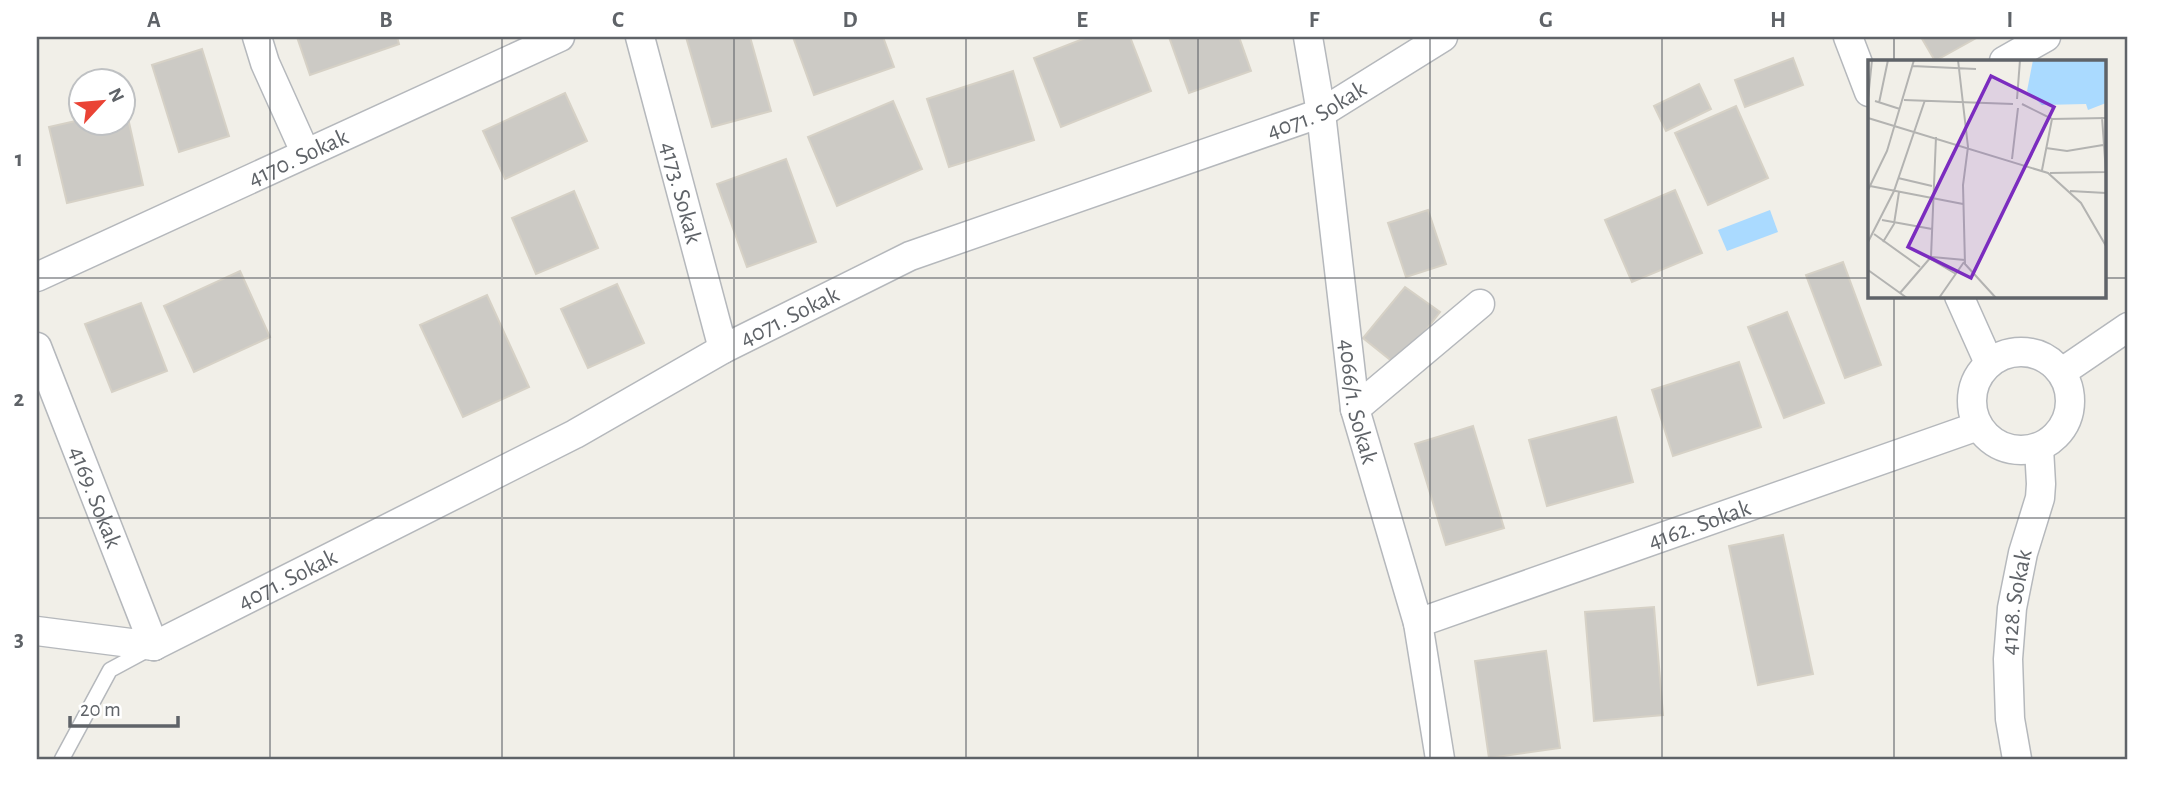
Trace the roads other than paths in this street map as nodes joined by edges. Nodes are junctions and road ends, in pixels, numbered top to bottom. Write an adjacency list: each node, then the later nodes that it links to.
1 (257, 37): 11 (street)
2 (560, 37): 11 (street, 4170. Sokak)
3 (640, 37): 17 (street, 4173. Sokak)
4 (1308, 37): 10 (street, 4066/1. Sokak)
5 (1443, 37): 10 (street, 4071. Sokak)
6 (1848, 37): 9 (street)
7 (2046, 37): 8 (street)
8 (2006, 60)
9 (1868, 89)
10 (1321, 113): 17 (street, 4071. Sokak); 20 (street, 4066/1. Sokak)
11 (305, 152): 12 (street, 4170. Sokak)
12 (37, 277)
13 (1960, 298): 18 (street)
14 (1480, 304): 20 (street)
15 (2128, 327): 19 (street)
16 (37, 347): 25 (street, 4169. Sokak)
17 (723, 349): 25 (street, 4071. Sokak)
18 (1989, 363): 19 (street); 21 (street)
19 (2062, 372): 22 (street)
20 (1355, 409): 23 (street, 4066/1. Sokak)
21 (1978, 426): 22 (street); 23 (street, 4162. Sokak)
22 (2039, 448): 28 (street, 4128. Sokak)
23 (1418, 624): 27 (street, 4066/1. Sokak)
24 (37, 631): 25 (street)
25 (154, 646): 26 (lane)
26 (62, 759)
27 (1440, 759)
28 (2017, 759)

